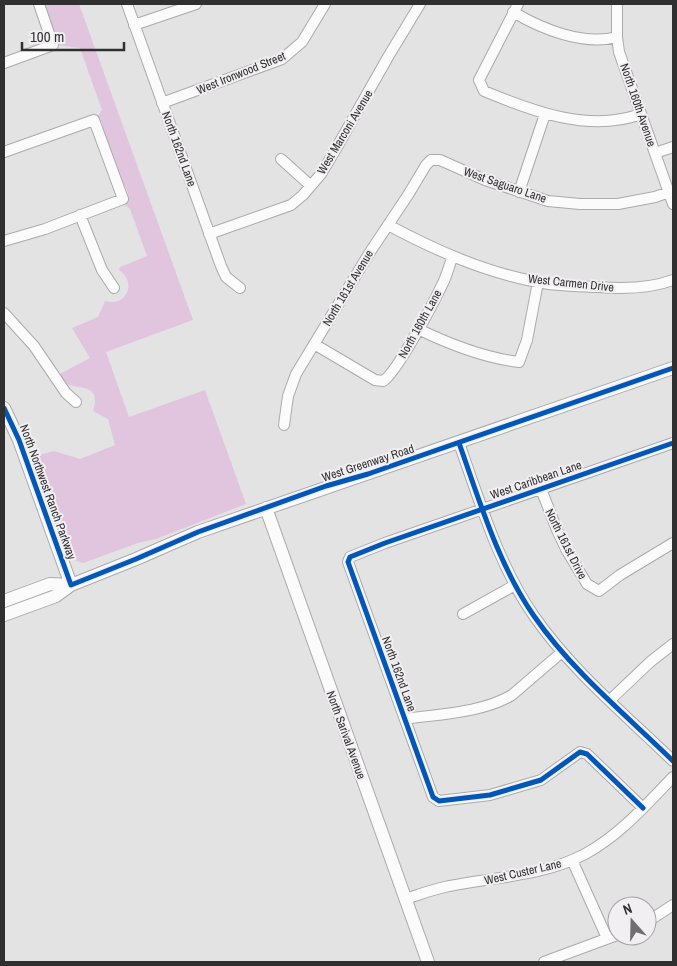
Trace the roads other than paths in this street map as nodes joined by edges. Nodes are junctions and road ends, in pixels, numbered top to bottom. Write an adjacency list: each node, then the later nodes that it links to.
1 (38, 4): 10 (street)
2 (127, 4): 8 (street, North 162nd Lane)
3 (196, 4): 8 (street)
4 (325, 4): 11 (street, West Ironwood Street)
5 (420, 4): 19 (street, West Marconi Avenue)
6 (617, 4): 9 (street, North 160th Avenue)
7 (515, 8): 9 (street); 12 (street)
8 (134, 25): 11 (street, North 162nd Lane)
9 (617, 37): 13 (street, North 160th Avenue)
10 (4, 64)
11 (162, 103): 25 (street, North 162nd Lane)
12 (545, 114): 13 (street); 20 (street)
13 (642, 114): 16 (street, North 160th Avenue)
14 (673, 147): 16 (street)
15 (4, 152): 23 (street)
16 (655, 153): 21 (street, North 160th Avenue)
17 (281, 159): 19 (street)
18 (431, 160): 20 (street, West Saguaro Lane); 24 (street, North 161st Avenue)
19 (311, 186): 25 (street, West Marconi Avenue)
20 (519, 192): 21 (street, West Saguaro Lane)
21 (669, 192): 22 (street, North 160th Avenue)
22 (673, 204)
23 (80, 215): 26 (street); 30 (street)
24 (388, 225): 27 (street, West Carmen Drive); 34 (street, North 161st Avenue)
25 (209, 234): 31 (street, North 162nd Lane)
26 (4, 241)
27 (453, 256): 29 (street, West Carmen Drive); 33 (street, North 160th Lane)
28 (673, 280): 29 (street, West Carmen Drive)
29 (538, 282): 33 (street)
30 (114, 288)
31 (240, 288)
32 (4, 313): 36 (street)
33 (418, 329): 34 (street, North 160th Lane)
34 (314, 344): 38 (street, North 161st Avenue)
35 (673, 368): 39 (main road, West Greenway Road)
36 (76, 402)
37 (4, 408): 46 (main road, North Northwest Ranch Parkway)
38 (284, 425)
39 (459, 443): 42 (main road, West Greenway Road); 43 (street)
40 (673, 443): 41 (street, West Caribbean Lane)
41 (541, 489): 43 (street, West Caribbean Lane); 44 (street, North 161st Drive)
42 (266, 508): 46 (main road, West Greenway Road); 59 (main road, North Sarival Avenue)
43 (482, 509): 45 (street, West Caribbean Lane); 47 (street)
44 (673, 543)
45 (350, 557): 54 (street, North 162nd Lane)
46 (71, 585): 48 (main road, West Greenway Road); 50 (main road, West Greenway Road)
47 (515, 585): 49 (street); 52 (street)
48 (4, 601)
49 (463, 614)
50 (4, 615)
51 (673, 644): 53 (street)
52 (562, 652): 53 (street); 54 (street)
53 (610, 700): 55 (street)
54 (405, 719): 57 (street, North 162nd Lane)
55 (673, 762)
56 (673, 777): 57 (street, West Custer Lane)
57 (643, 808): 58 (street, West Custer Lane)
58 (572, 860): 59 (street, West Custer Lane); 62 (street)
59 (405, 899): 64 (main road, North Sarival Avenue)
60 (673, 905): 61 (street)
61 (657, 915)
62 (607, 927)
63 (607, 939): 65 (street)
64 (428, 962)
65 (544, 962)

